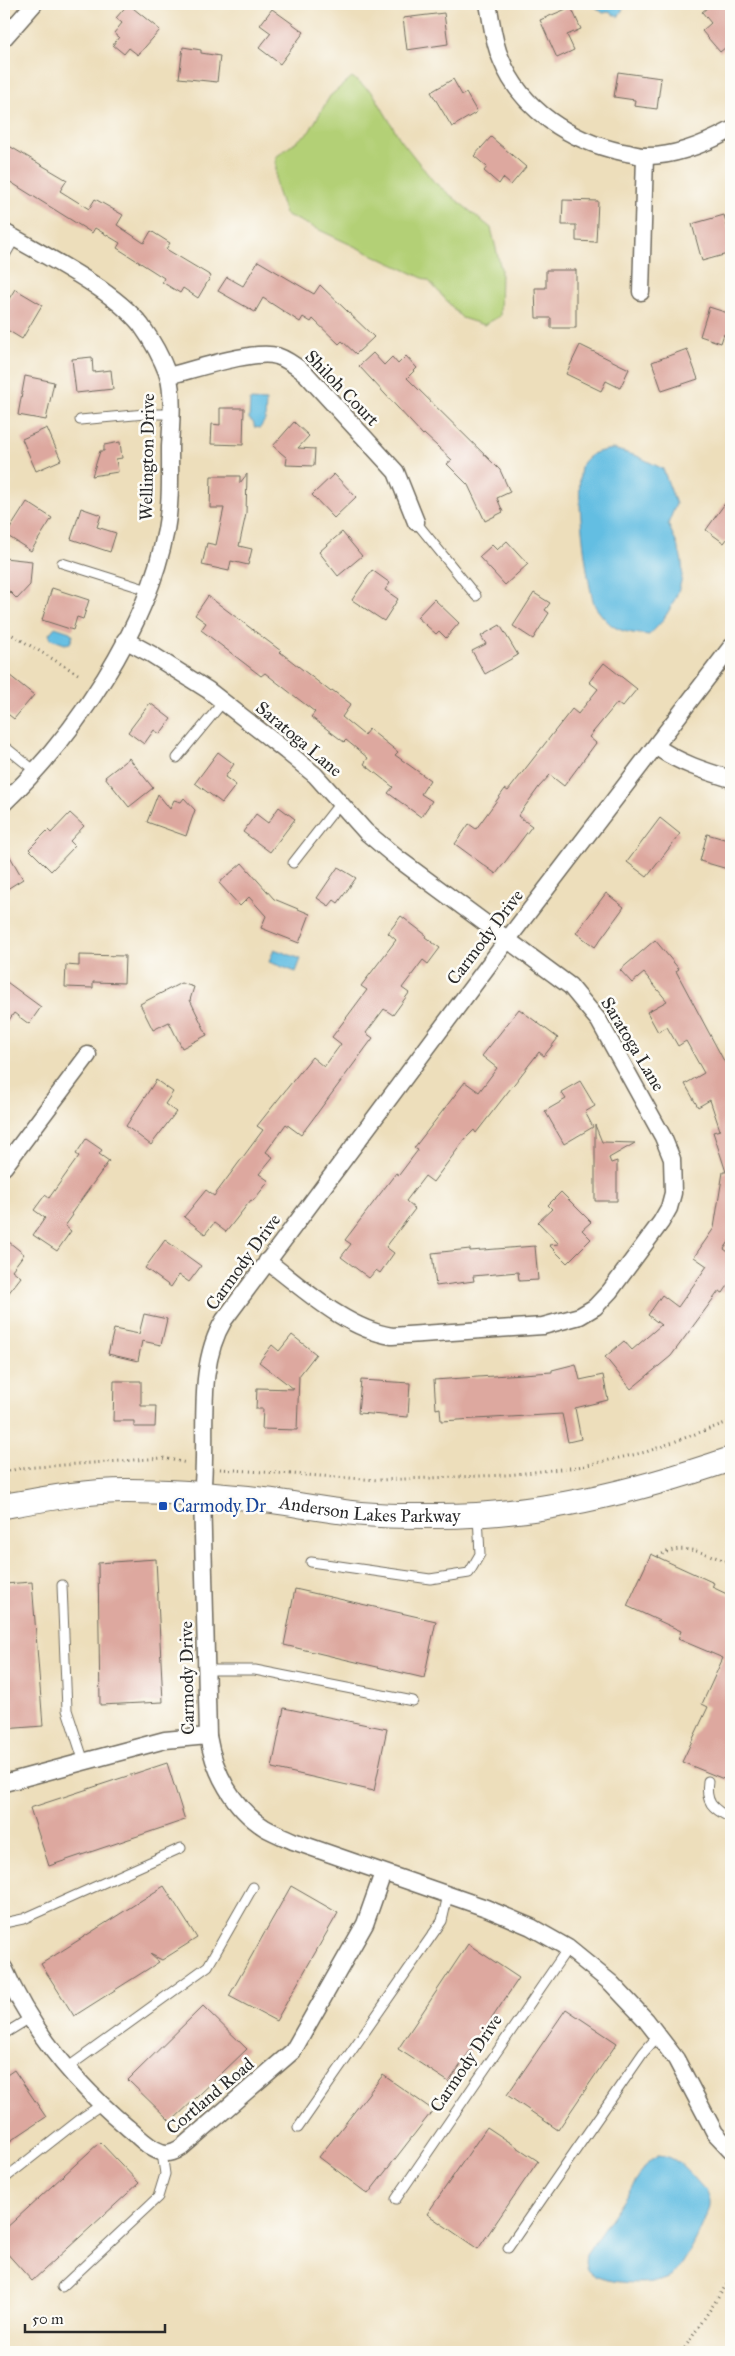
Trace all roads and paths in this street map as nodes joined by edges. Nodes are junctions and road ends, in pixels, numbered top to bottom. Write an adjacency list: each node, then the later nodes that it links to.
1 (34, 4): 3 (street)
2 (488, 4): 5 (street)
3 (4, 38)
4 (731, 130): 5 (street)
5 (644, 156): 8 (street)
6 (9, 235): 7 (lane); 9 (street, Wellington Drive)
7 (4, 257)
8 (641, 292)
9 (168, 376): 10 (street, Wellington Drive); 12 (street, Shiloh Court)
10 (171, 414): 11 (lane); 14 (street, Wellington Drive)
11 (80, 420)
12 (416, 522): 15 (lane)
13 (62, 563): 14 (lane)
14 (148, 590): 17 (street, Wellington Drive)
15 (476, 596)
16 (4, 630): 19 (path)
17 (126, 640): 20 (street, Saratoga Lane); 24 (street, Wellington Drive)
18 (731, 647): 22 (street, Carmody Drive)
19 (78, 674)
20 (223, 702): 23 (lane); 27 (street, Saratoga Lane)
21 (4, 746): 24 (lane)
22 (657, 746): 25 (street); 29 (street, Carmody Drive)
23 (178, 758)
24 (34, 770): 26 (street, Wellington Drive)
25 (731, 779)
26 (4, 803)
27 (340, 803): 28 (lane); 29 (street, Saratoga Lane)
28 (293, 863)
29 (508, 939): 32 (street, Carmody Drive); 32 (street, Saratoga Lane)
30 (88, 1055): 31 (street)
31 (4, 1167)
32 (268, 1261): 35 (street, Carmody Drive)
33 (731, 1421): 35 (path)
34 (731, 1459): 39 (street, Anderson Lakes Parkway)
35 (205, 1467): 36 (path); 37 (street, Carmody Drive)
36 (4, 1472)
37 (202, 1494): 38 (street, Anderson Lakes Parkway); 39 (street, Anderson Lakes Parkway); 44 (street, Carmody Drive)
38 (4, 1506)
39 (477, 1514): 41 (lane)
40 (658, 1557): 42 (path)
41 (311, 1562)
42 (731, 1564)
43 (62, 1585): 47 (lane)
44 (208, 1670): 45 (lane); 46 (street, Carmody Drive)
45 (413, 1701)
46 (208, 1736): 47 (street); 52 (street, Carmody Drive)
47 (84, 1762): 49 (street)
48 (708, 1781): 50 (lane)
49 (4, 1783)
50 (731, 1818)
51 (181, 1848): 55 (lane)
52 (383, 1873): 54 (street, Carmody Drive); 65 (street, Cortland Road)
53 (253, 1887): 61 (lane)
54 (448, 1895): 56 (street, Carmody Drive); 63 (lane)
55 (4, 1923)
56 (568, 1948): 60 (street, Carmody Drive); 67 (lane, Carmody Drive)
57 (4, 1968): 58 (street, Cortland Road)
58 (30, 2018): 59 (lane); 61 (street, Cortland Road)
59 (4, 2034)
60 (658, 2036): 64 (street, Carmody Drive); 68 (lane)
61 (67, 2068): 62 (street, Cortland Road)
62 (101, 2105): 65 (street, Cortland Road); 66 (lane)
63 (298, 2128)
64 (731, 2150)
65 (162, 2153): 70 (lane)
66 (4, 2179)
67 (396, 2199)
68 (508, 2248)
69 (731, 2278): 71 (path)
70 (62, 2288)
71 (682, 2352)

